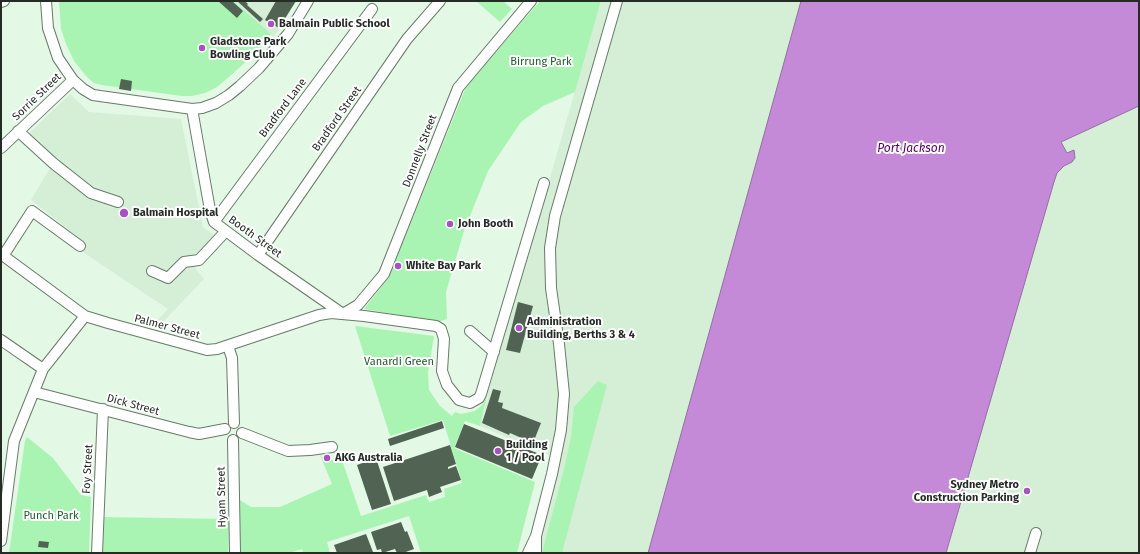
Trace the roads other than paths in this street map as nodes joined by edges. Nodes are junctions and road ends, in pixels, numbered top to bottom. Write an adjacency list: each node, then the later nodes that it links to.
1 (46, 1): 7 (street)
2 (308, 1): 8 (street)
3 (440, 1): 17 (street, Bradford Street)
4 (531, 1): 19 (street, Donnelly Street)
5 (617, 1): 35 (street)
6 (372, 9): 13 (street, Bradford Lane)
7 (73, 80): 8 (street); 9 (street, Sorrie Street)
8 (192, 109): 13 (street, Booth Street)
9 (18, 132): 10 (street, Sorrie Street); 12 (street)
10 (1, 148)
11 (544, 183): 24 (street)
12 (118, 202)
13 (214, 222): 14 (street, Booth Street)
14 (226, 231): 17 (street, Booth Street); 18 (street)
15 (80, 246): 16 (street)
16 (2, 255): 20 (street, Palmer Street)
17 (258, 255): 19 (street, Booth Street)
18 (152, 271)
19 (344, 314): 23 (street, Palmer Street); 24 (street, Booth Street)
20 (85, 316): 23 (street, Palmer Street); 25 (street)
21 (470, 331): 24 (street)
22 (1, 340): 25 (street)
23 (228, 346): 28 (street)
24 (494, 352)
25 (43, 369): 26 (street)
26 (34, 392): 27 (street, Dick Street); 33 (street)
27 (103, 409): 29 (street, Dick Street); 37 (street, Foy Street)
28 (234, 423): 29 (street); 30 (street)
29 (225, 430): 31 (street)
30 (242, 434): 31 (street); 32 (street)
31 (233, 440): 38 (street, Hyam Street)
32 (332, 447)
33 (5, 483): 36 (street)
34 (1036, 534): 41 (street)
35 (536, 536): 39 (street); 40 (street)
36 (1, 541)
37 (96, 553)
38 (235, 553)
39 (528, 553)
40 (536, 553)
41 (1030, 553)

